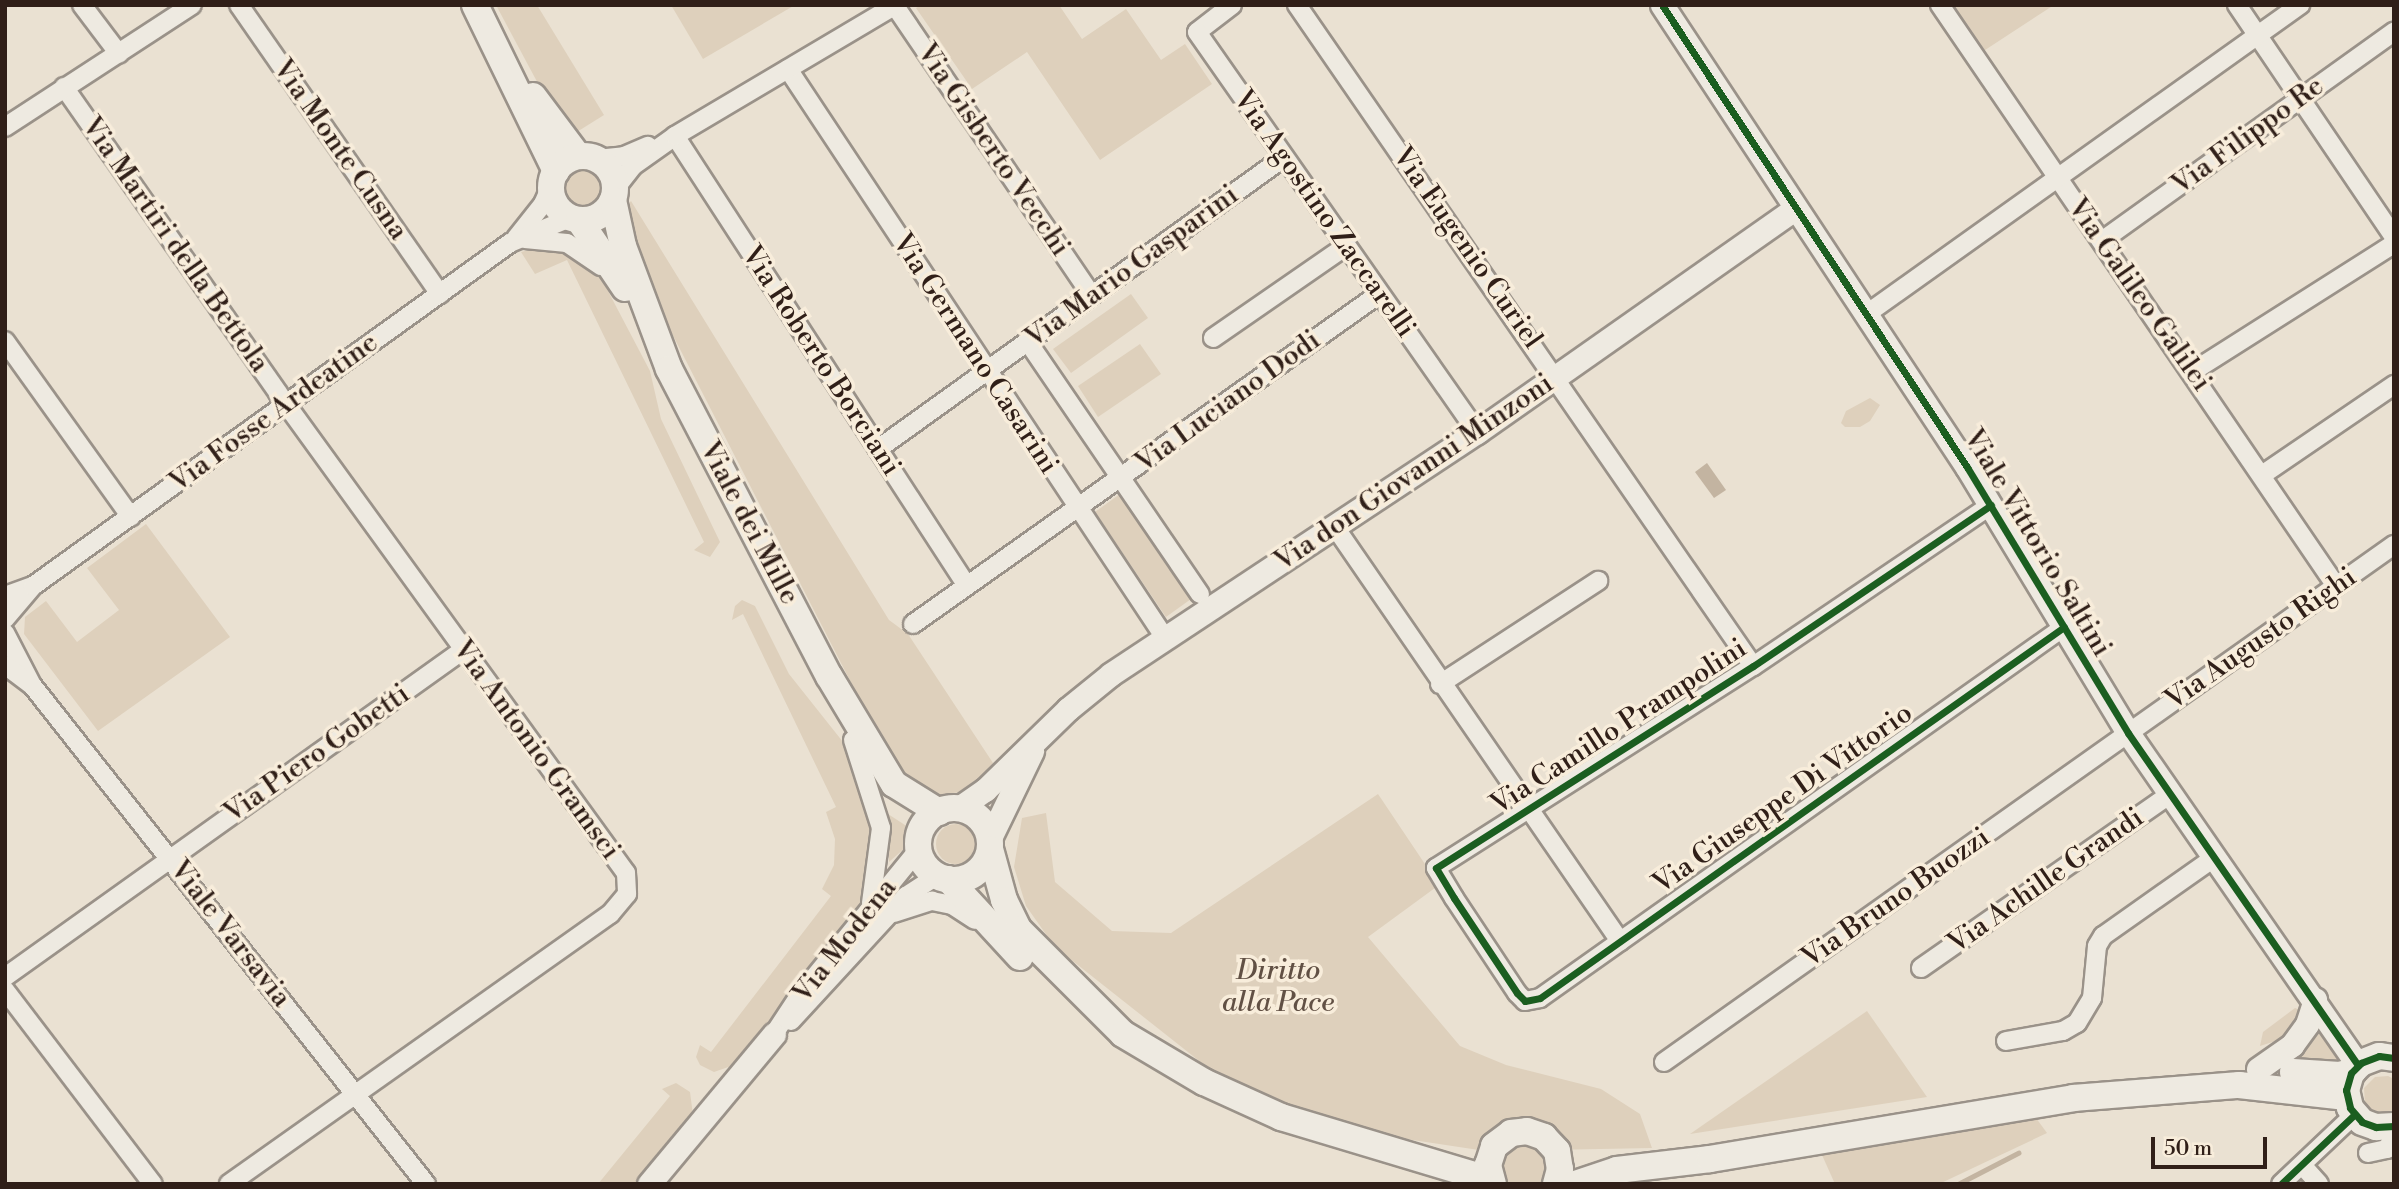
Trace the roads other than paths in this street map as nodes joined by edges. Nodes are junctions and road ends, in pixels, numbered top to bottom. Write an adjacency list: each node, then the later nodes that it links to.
1 (82, 5): 15 (street)
2 (192, 5): 15 (street)
3 (239, 5): 34 (street, Via Monte Cusna)
4 (475, 5): 14 (main road, Viale dei Mille)
5 (1232, 5): 22 (street, Via Agostino Zaccarelli)
6 (1297, 5): 44 (street, Via Eugenio Curiel)
7 (1662, 5): 26 (street, Viale Vittorio Saltini)
8 (1940, 5): 23 (street, Via Galileo Galilei)
9 (2237, 5): 13 (street)
10 (2300, 5): 13 (street)
11 (896, 6): 16 (street); 35 (street, Via Gisberto Vecchi)
12 (2394, 32): 18 (street, Via Filippo Re)
13 (2257, 36): 18 (street); 23 (street)
14 (497, 48): 21 (main road, Viale dei Mille); 24 (main road, Viale dei Mille)
15 (119, 54): 17 (street)
16 (788, 69): 20 (street); 42 (street, Via Germano Casarini)
17 (64, 86): 19 (street); 46 (street, Via Martiri della Bettola)
18 (2300, 99): 28 (street); 30 (street, Via Filippo Re)
19 (5, 127)
20 (675, 136): 21 (street); 25 (street); 48 (street, Via Roberto Borciani)
21 (587, 158): 24 (main road); 25 (main road, Viale dei Mille)
22 (1283, 158): 32 (street, Via Agostino Zaccarelli); 35 (street, Via Mario Gasparini)
23 (2056, 176): 30 (street, Via Galileo Galilei); 37 (street)
24 (553, 178): 27 (main road, Viale dei Mille); 29 (street, Via Fosse Ardeatine)
25 (614, 195): 27 (main road); 41 (main road, Viale dei Mille)
26 (1794, 209): 37 (street, Viale Vittorio Saltini); 44 (street, Via don Giovanni Minzoni)
27 (575, 219): 29 (street, Via Fosse Ardeatine); 33 (main road, Viale dei Mille)
28 (2391, 224)
29 (515, 240): 33 (street); 34 (street, Via Fosse Ardeatine)
30 (2103, 240): 43 (street, Via Galileo Galilei)
31 (2394, 244): 43 (street)
32 (1346, 246): 36 (street, Via Agostino Zaccarelli); 38 (street)
33 (624, 287): 41 (main road, Viale dei Mille)
34 (440, 294): 46 (street, Via Fosse Ardeatine)
35 (1091, 294): 40 (street, Via Mario Gasparini)
36 (1379, 294): 47 (street, Via Agostino Zaccarelli); 50 (street, Via Luciano Dodi)
37 (1868, 313): 51 (street, Viale Vittorio Saltini)
38 (1213, 338)
39 (5, 341): 53 (street)
40 (1028, 342): 42 (street, Via Mario Gasparini); 50 (street)
41 (669, 369): 70 (main road, Viale dei Mille)
42 (987, 372): 48 (street, Via Mario Gasparini); 52 (street, Via Germano Casarini)
43 (2192, 372): 49 (street, Via Galileo Galilei)
44 (1556, 376): 47 (street, Via don Giovanni Minzoni); 69 (street, Via Eugenio Curiel)
45 (2394, 386): 49 (street)
46 (285, 404): 53 (street, Via Fosse Ardeatine); 67 (street, Via Antonio Gramsci)
47 (1477, 432): 54 (street, Via don Giovanni Minzoni)
48 (878, 449): 58 (street, Via Roberto Borciani)
49 (2262, 475): 59 (street, Via Galileo Galilei)
50 (1122, 478): 52 (street, Via Luciano Dodi); 60 (street)
51 (1991, 505): 64 (street, Viale Vittorio Saltini); 69 (street, Via Camillo Prampolini)
52 (1077, 509): 58 (street, Via Luciano Dodi); 66 (street, Via Germano Casarini)
53 (131, 517): 57 (street, Via Fosse Ardeatine)
54 (1335, 527): 66 (street, Via don Giovanni Minzoni); 71 (street)
55 (2394, 545): 59 (street, Via Augusto Righi)
56 (1598, 581): 71 (street)
57 (33, 586): 61 (street, Via Fosse Ardeatine); 62 (street, Via Fosse Ardeatine)
58 (967, 586): 63 (street, Via Luciano Dodi)
59 (2336, 586): 73 (street, Via Augusto Righi)
60 (1200, 594)
61 (5, 596)
62 (5, 619)
63 (913, 624)
64 (2064, 626): 73 (street, Viale Vittorio Saltini); 86 (street, Via Giuseppe Di Vittorio)
65 (5, 633): 72 (street, Viale Varsavia)
66 (1165, 638): 74 (street, Via don Giovanni Minzoni)
67 (463, 650): 82 (street, Via Piero Gobetti); 99 (street, Via Antonio Gramsci)
68 (5, 665): 72 (street, Viale Varsavia)
69 (1753, 666): 78 (street, Via Camillo Prampolini)
70 (830, 676): 75 (main road, Viale dei Mille); 77 (main road, Viale dei Mille)
71 (1440, 684): 78 (street)
72 (32, 685): 82 (street, Viale Varsavia)
73 (2128, 733): 76 (street, Viale Vittorio Saltini); 96 (street, Via Bruno Buozzi)
74 (1039, 739): 77 (street, Via don Giovanni Minzoni); 79 (street, Via don Giovanni Minzoni)
75 (853, 740): 80 (main road, Viale dei Mille); 84 (street, Viale dei Mille)
76 (2170, 794): 81 (street, Viale Vittorio Saltini); 88 (street, Via Achille Grandi)
77 (949, 810): 79 (main road, Viale dei Mille); 80 (main road)
78 (1530, 812): 86 (street); 92 (street, Via Camillo Prampolini)
79 (990, 843): 83 (main road); 93 (main road)
80 (919, 844): 83 (main road, Viale dei Mille); 84 (street, Via Modena)
81 (2214, 857): 91 (street, Viale Vittorio Saltini); 95 (street)
82 (171, 858): 89 (street, Via Piero Gobetti); 99 (street, Viale Varsavia)
83 (943, 877): 85 (street, Via Modena); 87 (main road, Viale dei Mille)
84 (869, 908): 94 (street, Via Modena)
85 (886, 919): 87 (street, Via Modena); 94 (street, Via Modena)
86 (1620, 941): 92 (street, Via Giuseppe Di Vittorio)
87 (1023, 960): 93 (main road, Viale dei Mille)
88 (1921, 968)
89 (5, 977)
90 (5, 990): 110 (street)
91 (2315, 999): 97 (street, Viale Vittorio Saltini); 98 (street)
92 (1525, 1001)
93 (1103, 1018): 106 (main road)
94 (774, 1034): 113 (street, Via Modena)
95 (2006, 1041)
96 (1664, 1062)
97 (2371, 1063): 98 (main road); 101 (main road)
98 (2258, 1069): 100 (main road)
99 (355, 1092): 111 (street, Via Antonio Gramsci); 112 (street, Viale Varsavia)
100 (2073, 1098): 101 (main road); 108 (main road)
101 (2350, 1106): 102 (main road); 107 (street)
102 (2389, 1135): 105 (street)
103 (1500, 1139): 104 (main road); 106 (main road); 109 (main road)
104 (1554, 1147): 108 (main road); 114 (main road)
105 (2368, 1153)
106 (1425, 1157): 109 (main road)
107 (2302, 1165): 116 (street); 117 (street)
108 (1617, 1170): 115 (main road)
109 (1492, 1183)
110 (153, 1184)
111 (229, 1184)
112 (426, 1184)
113 (649, 1184)
114 (1556, 1184)
115 (1576, 1184)
116 (2281, 1184)
117 (2319, 1184)

